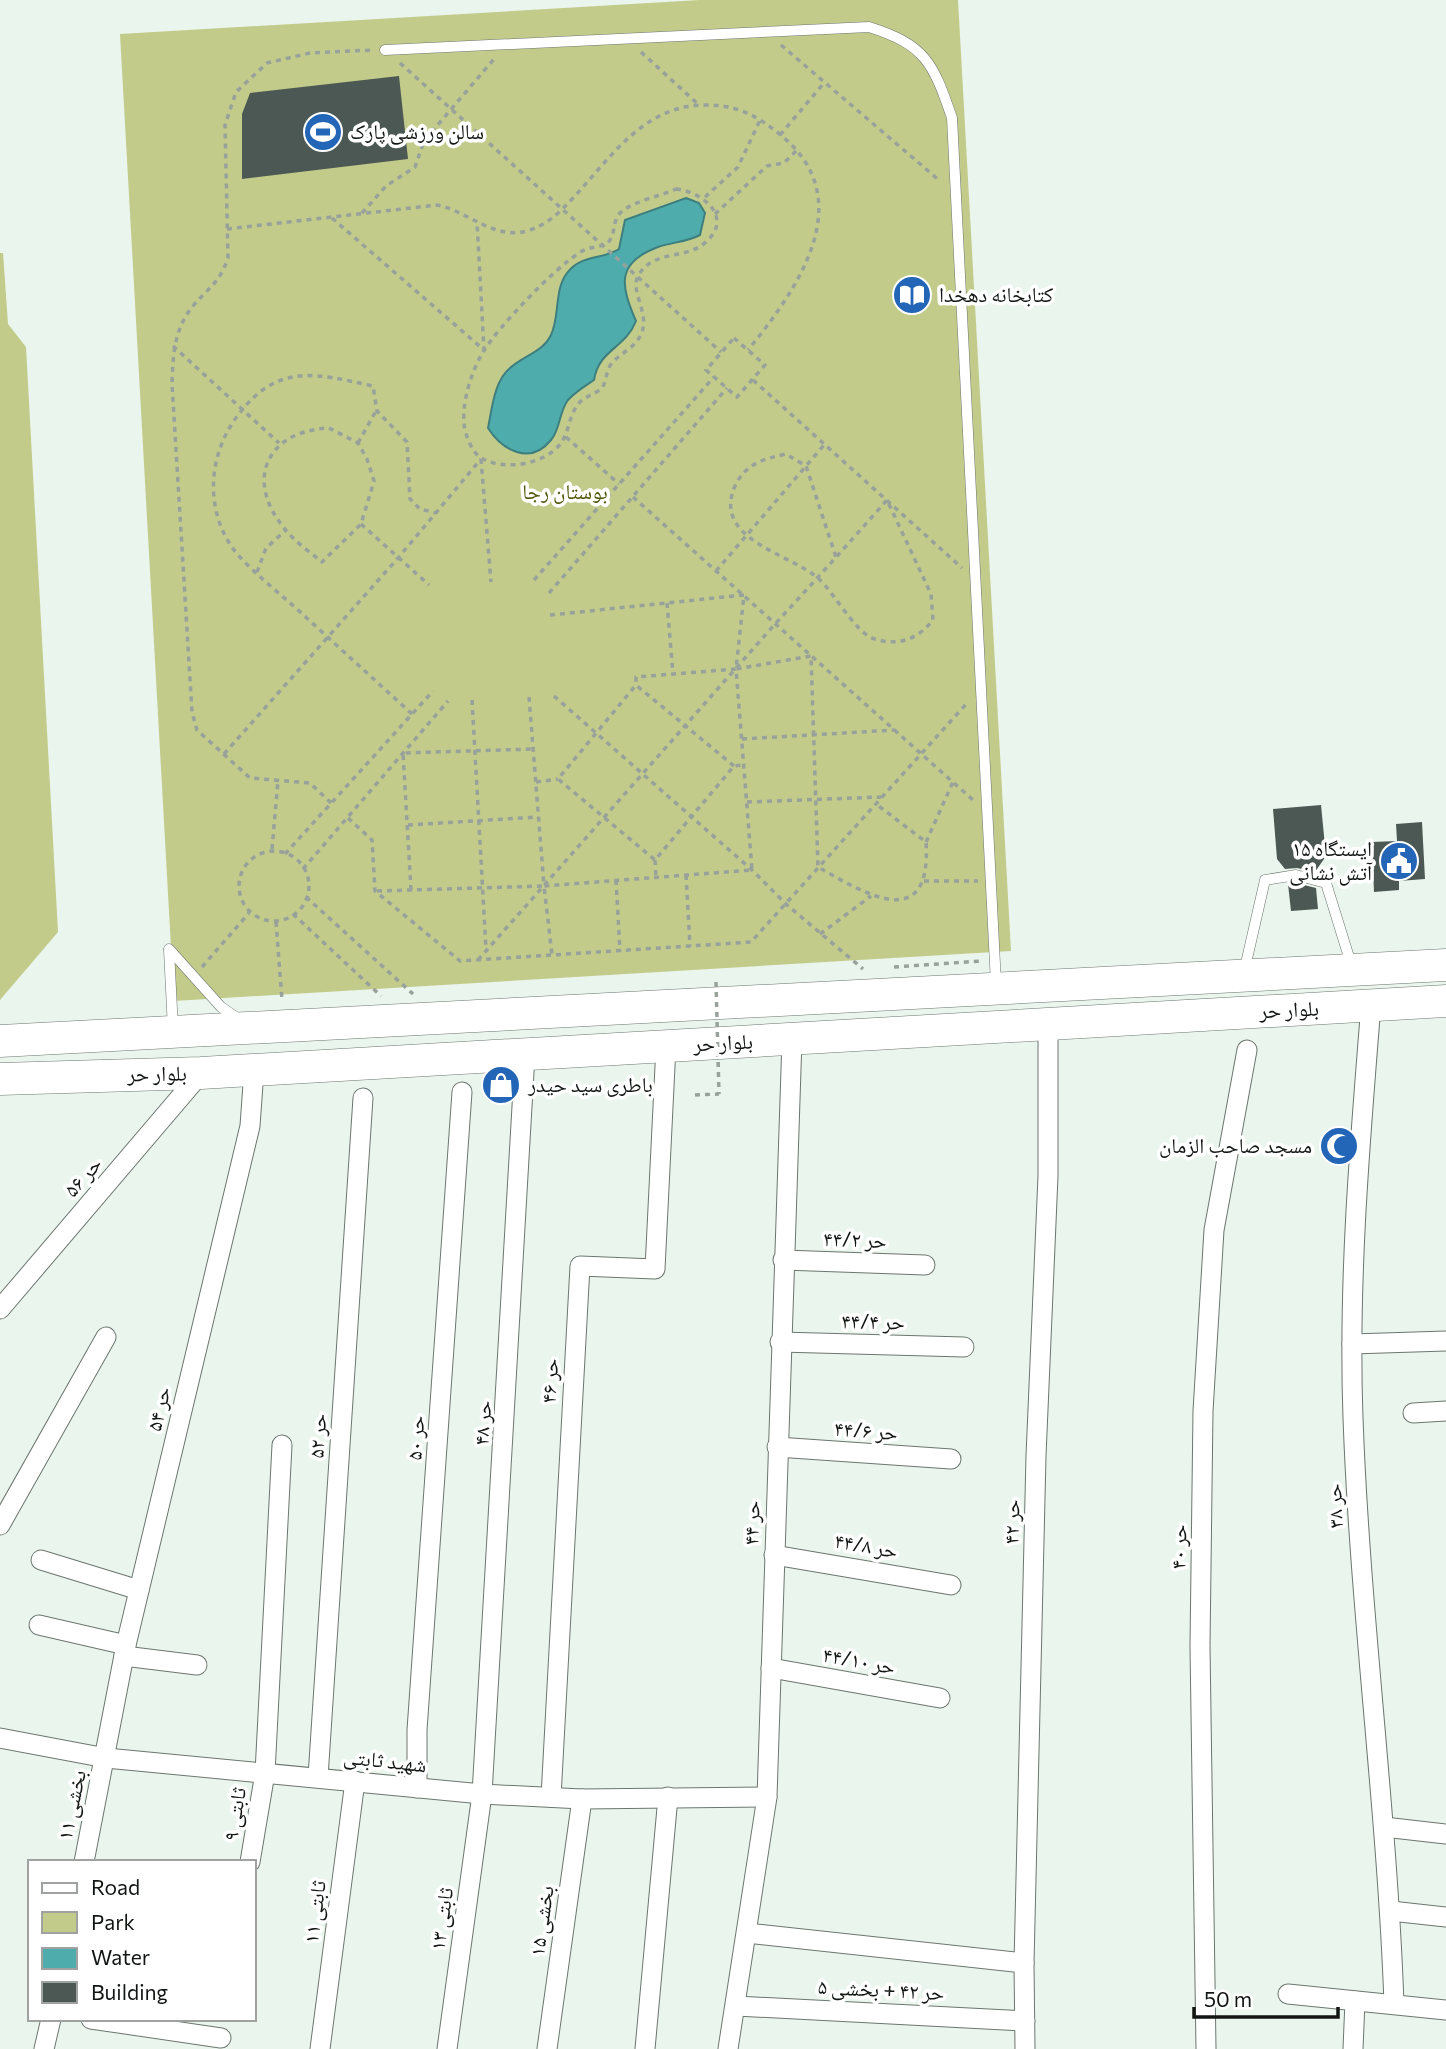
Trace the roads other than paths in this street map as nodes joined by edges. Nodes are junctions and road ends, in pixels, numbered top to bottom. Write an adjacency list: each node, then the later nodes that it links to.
1 (385, 50): 5 (lane)
2 (1446, 965): 3 (main road, بلوار حر)
3 (1353, 970): 4 (main road, بلوار حر); 4 (lane)
4 (1243, 977): 5 (main road, بلوار حر)
5 (996, 991): 9 (main road, بلوار حر)
6 (1446, 1001): 7 (main road, بلوار حر)
7 (1371, 1005): 8 (main road, بلوار حر); 27 (street, حر ۳۸)
8 (1048, 1024): 11 (main road, بلوار حر); 62 (street, حر ۴۲)
9 (251, 1028): 10 (main road, بلوار حر); 10 (lane)
10 (173, 1032): 12 (main road, بلوار حر)
11 (792, 1039): 13 (main road, بلوار حر); 21 (street, حر ۴۴)
12 (5, 1041): 18 (main road)
13 (666, 1046): 15 (main road, بلوار حر); 51 (street, حر ۴۶)
14 (1247, 1050): 79 (street, حر ۴۰)
15 (525, 1055): 16 (main road, بلوار حر); 50 (street, حر ۴۸)
16 (254, 1070): 17 (main road, بلوار حر); 38 (street, حر ۵۴)
17 (201, 1073): 18 (main road, بلوار حر); 23 (street, حر ۵۶)
18 (6, 1079)
19 (463, 1092): 49 (street, حر ۵۰)
20 (363, 1098): 47 (street, حر ۵۲)
21 (783, 1260): 22 (street, حر ۴۴/۲); 26 (street, حر ۴۴)
22 (925, 1265)
23 (0, 1309)
24 (106, 1337): 34 (street)
25 (1446, 1340): 27 (street)
26 (780, 1342): 28 (street, حر ۴۴/۴); 32 (street, حر ۴۴)
27 (1352, 1344): 55 (street, حر ۳۸)
28 (964, 1347)
29 (1446, 1411): 30 (street)
30 (1413, 1413)
31 (282, 1445): 46 (street, ثابتی ۹)
32 (777, 1447): 33 (street, حر ۴۴/۶); 35 (street, حر ۴۴)
33 (951, 1460)
34 (0, 1525)
35 (774, 1555): 37 (street, حر ۴۴/۸); 42 (street, حر ۴۴)
36 (41, 1560): 38 (street)
37 (951, 1585)
38 (139, 1590): 40 (street, حر ۵۴)
39 (39, 1625): 40 (street)
40 (125, 1651): 41 (street); 45 (street, حر ۵۴)
41 (197, 1665)
42 (771, 1668): 43 (street, حر ۴۴/۱۰); 53 (street, حر ۴۴)
43 (940, 1698)
44 (0, 1738): 45 (street, شهید ثابتی)
45 (106, 1758): 46 (street, شهید ثابتی); 57 (street, بخشی ۱۱)
46 (265, 1773): 47 (street, شهید ثابتی); 58 (street, ثابتی ۹)
47 (318, 1777): 48 (street, شهید ثابتی)
48 (355, 1781): 49 (street, شهید ثابتی); 73 (street, ثابتی ۱۱)
49 (417, 1788): 50 (street, شهید ثابتی)
50 (482, 1794): 51 (street, شهید ثابتی); 74 (street, ثابتی ۱۳)
51 (551, 1797): 54 (street, شهید ثابتی)
52 (668, 1797): 53 (street, شهید ثابتی); 54 (street, شهید ثابتی); 76 (street)
53 (767, 1797): 61 (street, حر ۴۴)
54 (582, 1799): 75 (street, بخشی ۱۵)
55 (1384, 1827): 56 (street); 59 (street, حر ۳۸)
56 (1446, 1834)
57 (84, 1860)
58 (250, 1860)
59 (1391, 1911): 60 (street); 65 (street, حر ۳۸)
60 (1446, 1917)
61 (747, 1933): 62 (street); 66 (street, حر ۴۴)
62 (1024, 1963): 70 (street, حر ۴۲)
63 (1288, 1994): 64 (street)
64 (1356, 2001): 65 (street); 80 (street)
65 (1394, 2004): 67 (street)
66 (736, 2006): 70 (street, حر ۴۲ + بخشی ۵); 77 (street, حر ۴۴)
67 (1446, 2010)
68 (51, 2021): 72 (street)
69 (107, 2021): 71 (street)
70 (1025, 2021): 78 (street, حر ۴۲)
71 (221, 2035)
72 (44, 2049)
73 (320, 2049)
74 (447, 2049)
75 (547, 2049)
76 (645, 2049)
77 (727, 2049)
78 (1026, 2049)
79 (1206, 2049)
80 (1353, 2049)

